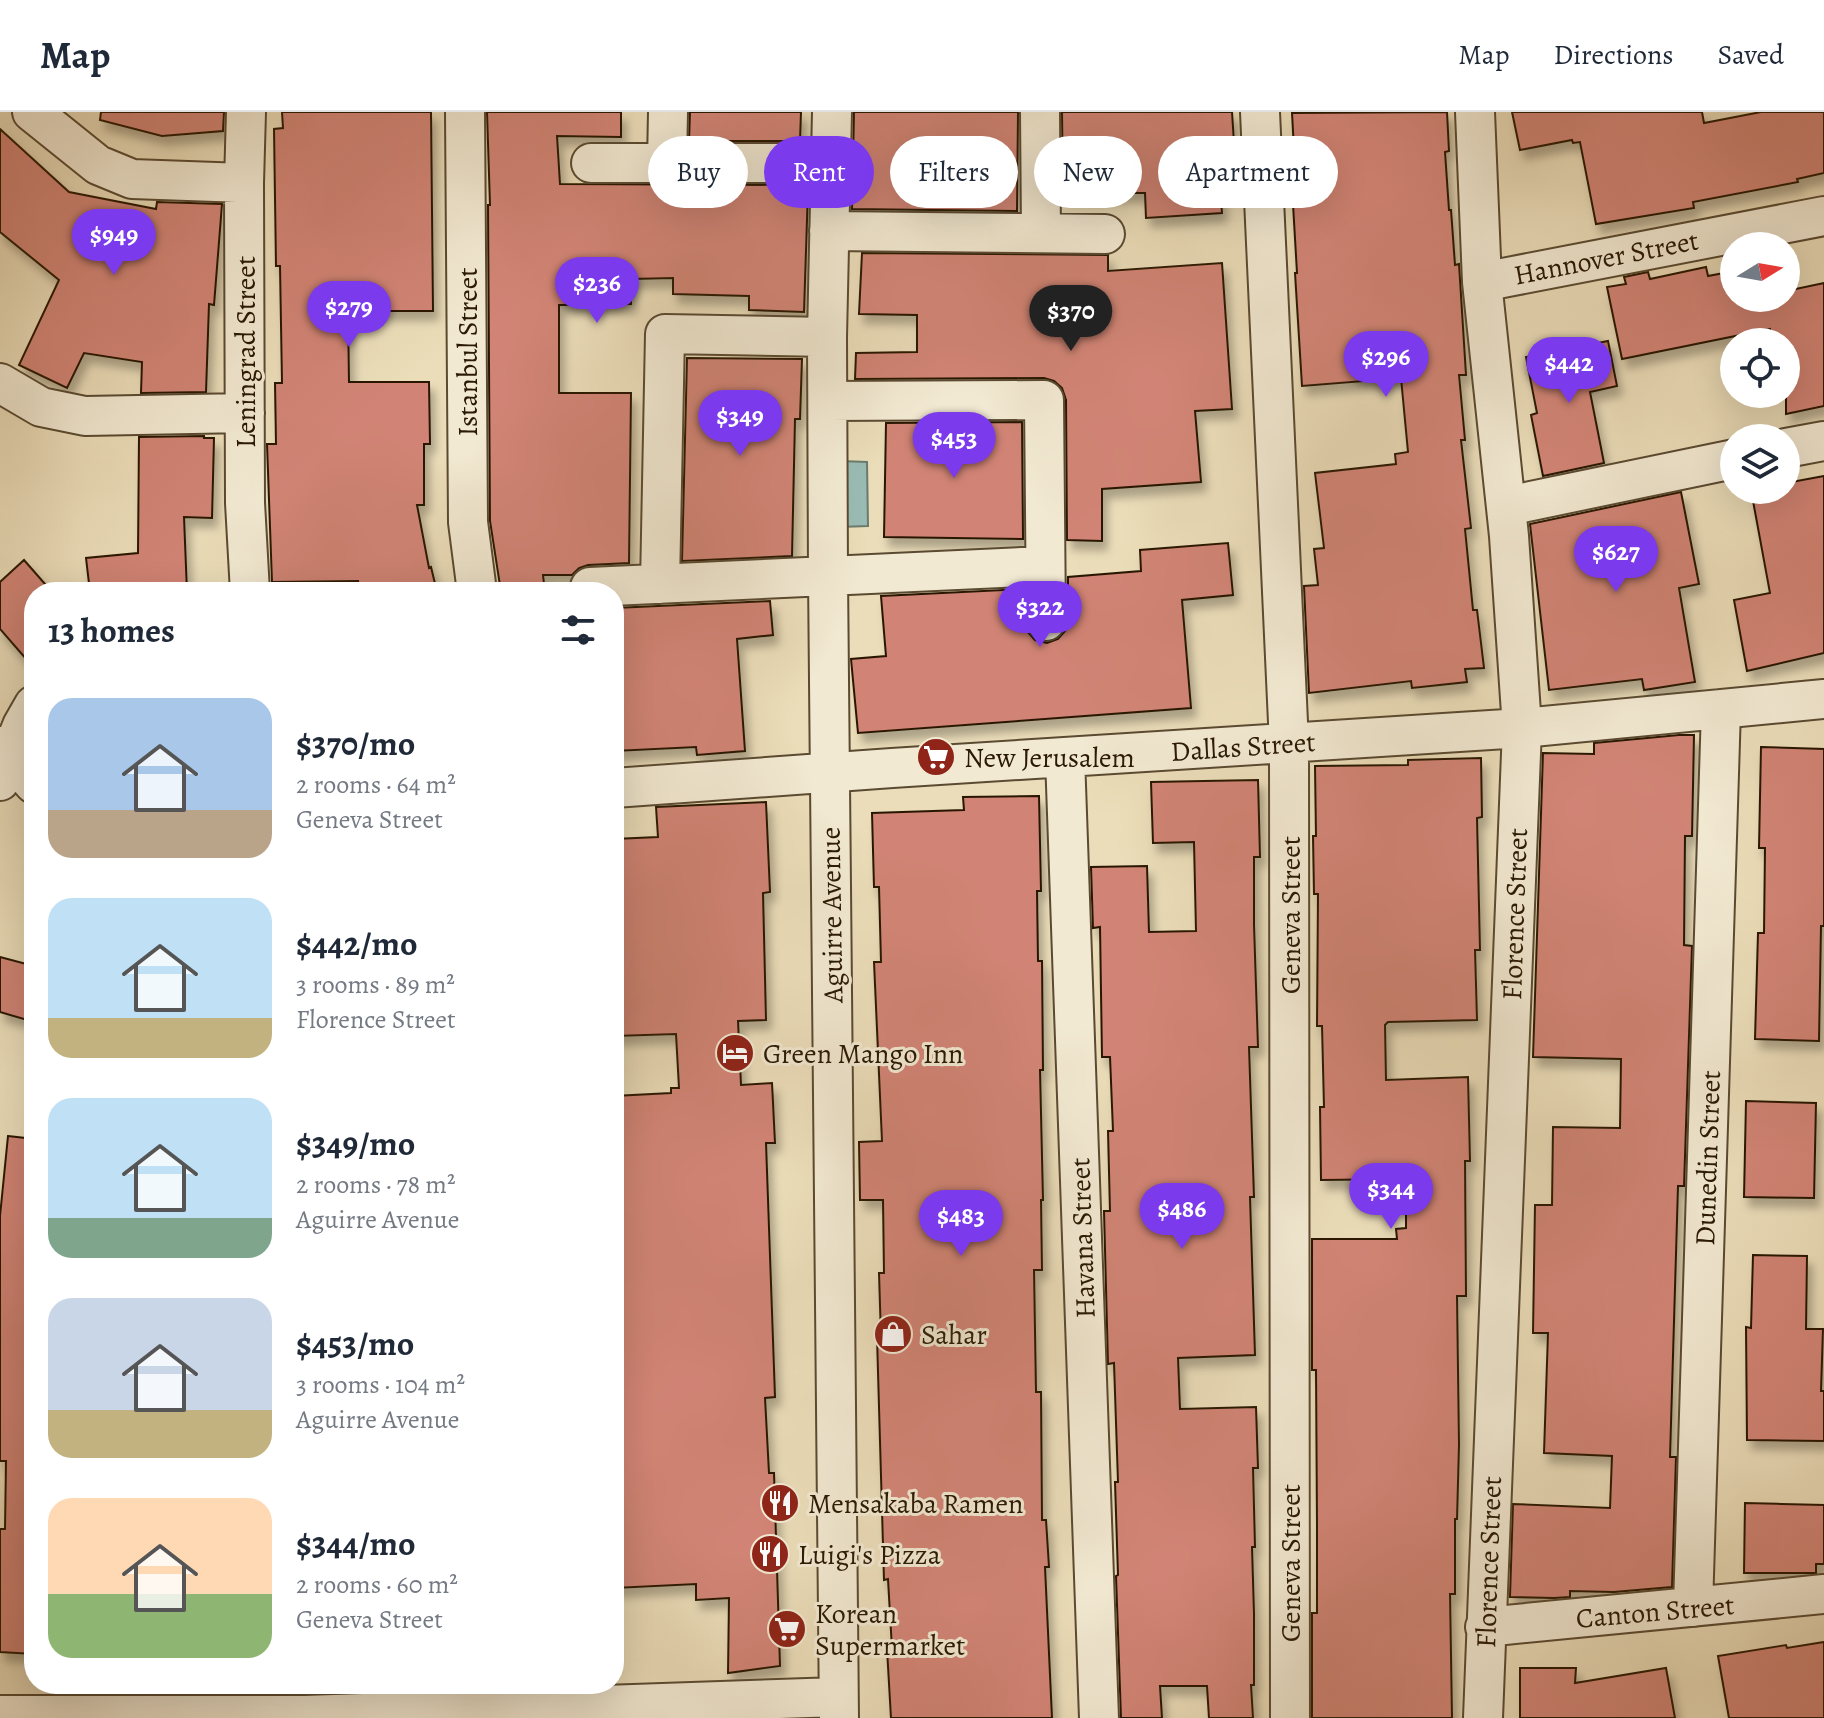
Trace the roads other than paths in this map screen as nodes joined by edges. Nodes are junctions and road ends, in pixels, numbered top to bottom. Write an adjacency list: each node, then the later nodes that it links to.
1 (32, 112): 13 (street)
2 (246, 112): 13 (street, Leningrad Street)
3 (465, 112): 31 (street, Istanbul Street)
4 (668, 112): 9 (street)
5 (832, 112): 10 (street, Aguirre Avenue)
6 (1040, 112): 17 (street)
7 (1260, 112): 39 (street, Geneva Street)
8 (1475, 112): 19 (street, Florence Street)
9 (668, 136)
10 (831, 136)
11 (591, 163): 12 (street)
12 (648, 163)
13 (244, 183): 23 (street, Leningrad Street)
14 (829, 208): 16 (street, Aguirre Avenue)
15 (1824, 216): 19 (street, Hannover Street)
16 (829, 231): 17 (street); 20 (street, Aguirre Avenue)
17 (1041, 233): 18 (street)
18 (1105, 234)
19 (1482, 282): 27 (street, Florence Street)
20 (827, 337): 22 (street, Aguirre Avenue); 32 (street)
21 (0, 383): 23 (street)
22 (828, 401): 28 (street); 29 (street, Aguirre Avenue)
23 (245, 413): 30 (street, Leningrad Street)
24 (1824, 441): 25 (street)
25 (1800, 445)
26 (1720, 462): 27 (street)
27 (1507, 506): 38 (street, Florence Street)
28 (1045, 566): 29 (street); 34 (street)
29 (828, 576): 32 (street); 42 (street, Aguirre Avenue)
30 (249, 582)
31 (476, 582)
32 (660, 584): 33 (street)
33 (624, 586)
34 (1046, 621)
35 (1824, 699): 36 (street, Dallas Street)
36 (1721, 709): 38 (street, Dallas Street); 46 (street, Dunedin Street)
37 (24, 722): 41 (street)
38 (1522, 728): 39 (street, Dallas Street); 47 (street, Florence Street)
39 (1289, 744): 40 (street, Dallas Street); 54 (street, Geneva Street)
40 (1065, 757): 42 (street, Dallas Street); 53 (street, Havana Street)
41 (3, 761): 43 (street)
42 (830, 772): 44 (street, Dallas Street); 51 (street, Aguirre Avenue)
43 (24, 777)
44 (624, 787)
45 (1824, 1594): 46 (street, Canton Street)
46 (1693, 1607): 47 (street, Canton Street)
47 (1485, 1627): 55 (street, Florence Street)
48 (572, 1695): 49 (street); 51 (street)
49 (347, 1699): 50 (street)
50 (78, 1700): 52 (street)
51 (838, 1708)
52 (0, 1715)
53 (1099, 1718)
54 (1290, 1718)
55 (1483, 1718)

